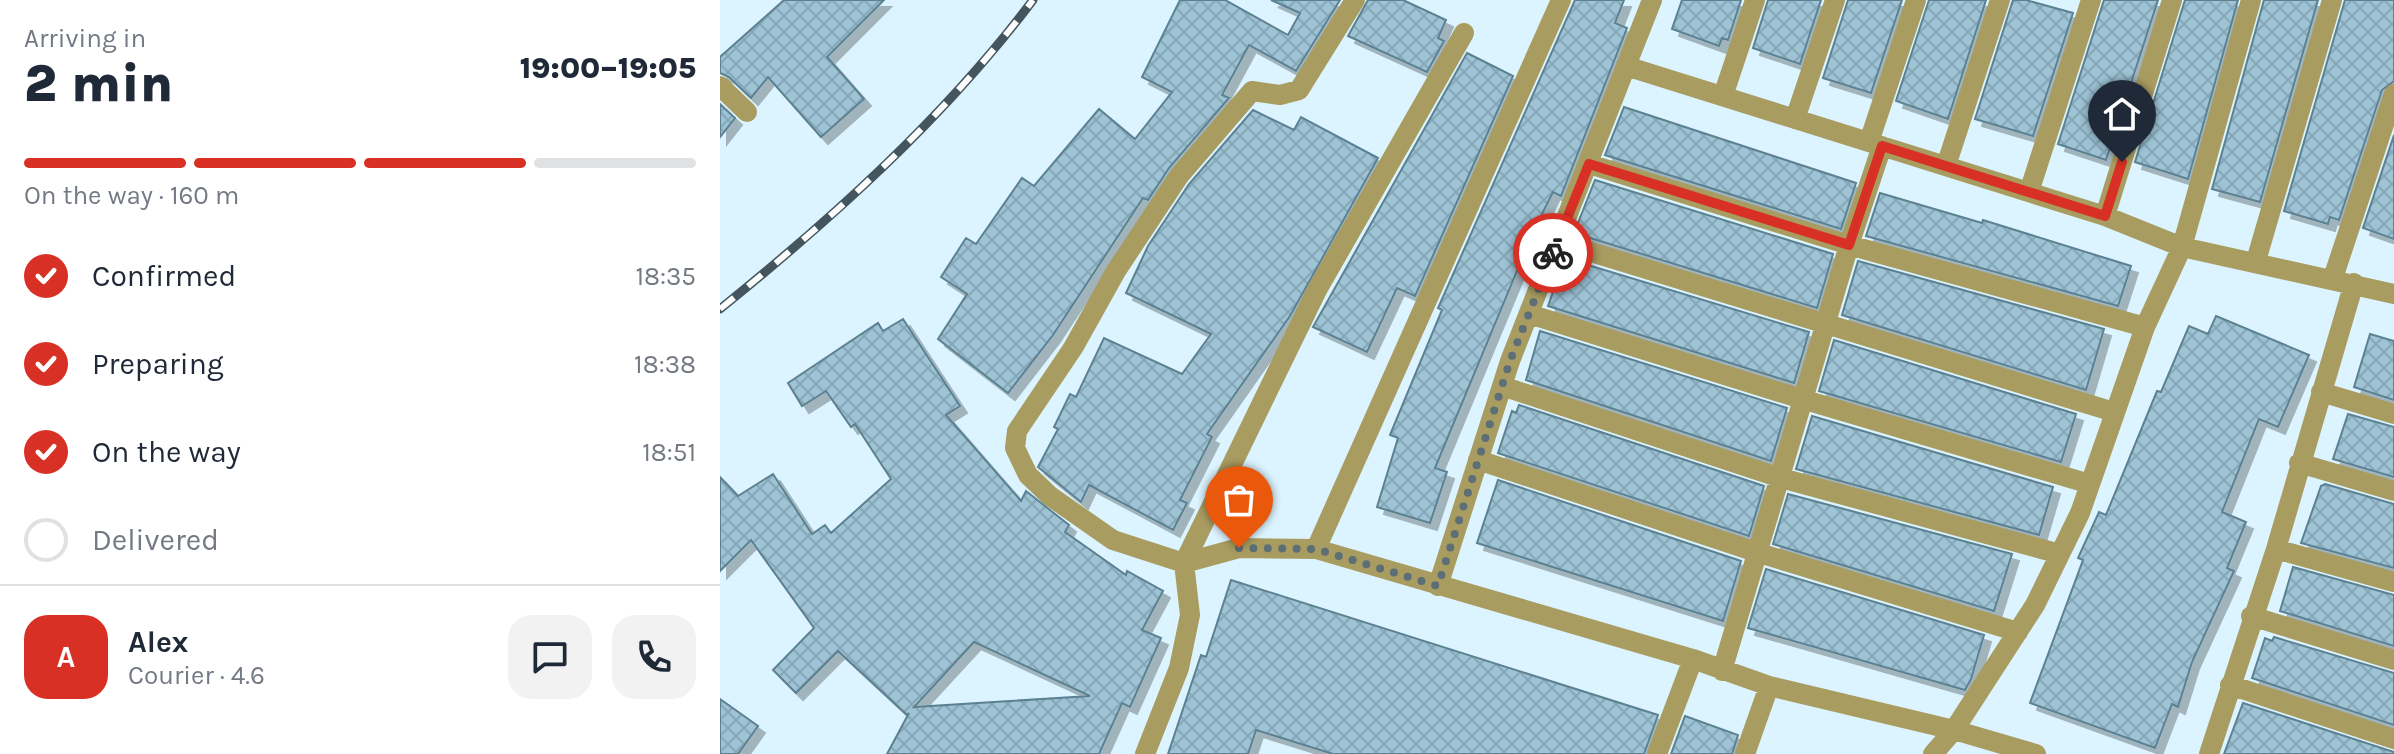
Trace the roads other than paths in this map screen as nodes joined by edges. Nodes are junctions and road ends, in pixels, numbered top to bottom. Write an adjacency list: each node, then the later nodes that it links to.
1 (1355, 0): 48 (street)
2 (1561, 0): 44 (street)
3 (1652, 0): 13 (street)
4 (1755, 0): 16 (street)
5 (1835, 0): 18 (street)
6 (1916, 0): 19 (street)
7 (2000, 0): 21 (street)
8 (2091, 0): 22 (street)
9 (2172, 0): 23 (street)
10 (2251, 0): 26 (street)
11 (2332, 0): 27 (street)
12 (1464, 33): 48 (street)
13 (1629, 67): 16 (street); 20 (street)
14 (720, 86): 17 (street)
15 (2394, 94): 28 (street)
16 (1723, 96): 18 (street)
17 (747, 112)
18 (1795, 119): 19 (street)
19 (1876, 144): 21 (street); 25 (street)
20 (1589, 164): 24 (street); 25 (street)
21 (1946, 166): 22 (street)
22 (2029, 192): 23 (street)
23 (2105, 216): 26 (street)
24 (1558, 242): 31 (street); 32 (street)
25 (1849, 245): 32 (street); 33 (street)
26 (2182, 247): 27 (street); 33 (street)
27 (2256, 261): 28 (street)
28 (2333, 278): 29 (street)
29 (2354, 283): 30 (street); 35 (street)
30 (2394, 294)
31 (1529, 314): 34 (street); 36 (street)
32 (1829, 323): 36 (street); 37 (street)
33 (2145, 327): 37 (street)
34 (1502, 386): 39 (street); 41 (street)
35 (2321, 392): 38 (street); 40 (street)
36 (1805, 400): 41 (street); 42 (street)
37 (2114, 412): 42 (street)
38 (2394, 414)
39 (1478, 460): 46 (street); 50 (street)
40 (2299, 463): 43 (street); 45 (street)
41 (1781, 478): 46 (street); 47 (street)
42 (2090, 484): 47 (street)
43 (2394, 491)
44 (1316, 549): 48 (street); 50 (street)
45 (2276, 549): 49 (street); 51 (street)
46 (1759, 553): 52 (street); 55 (street)
47 (2060, 554): 52 (street)
48 (1184, 563): 61 (street)
49 (2394, 582)
50 (1438, 586): 53 (street)
51 (2251, 616): 54 (street); 56 (street)
52 (2018, 632): 58 (street)
53 (1693, 659): 55 (street); 62 (street)
54 (2394, 660)
55 (1722, 671): 57 (street)
56 (2230, 685): 59 (street); 66 (street)
57 (1769, 686): 58 (street); 63 (street)
58 (1954, 730): 60 (street); 64 (street)
59 (2394, 739)
60 (2011, 750): 65 (street)
61 (1145, 754)
62 (1657, 754)
63 (1745, 754)
64 (1933, 754)
65 (2036, 754)
66 (2209, 754)

